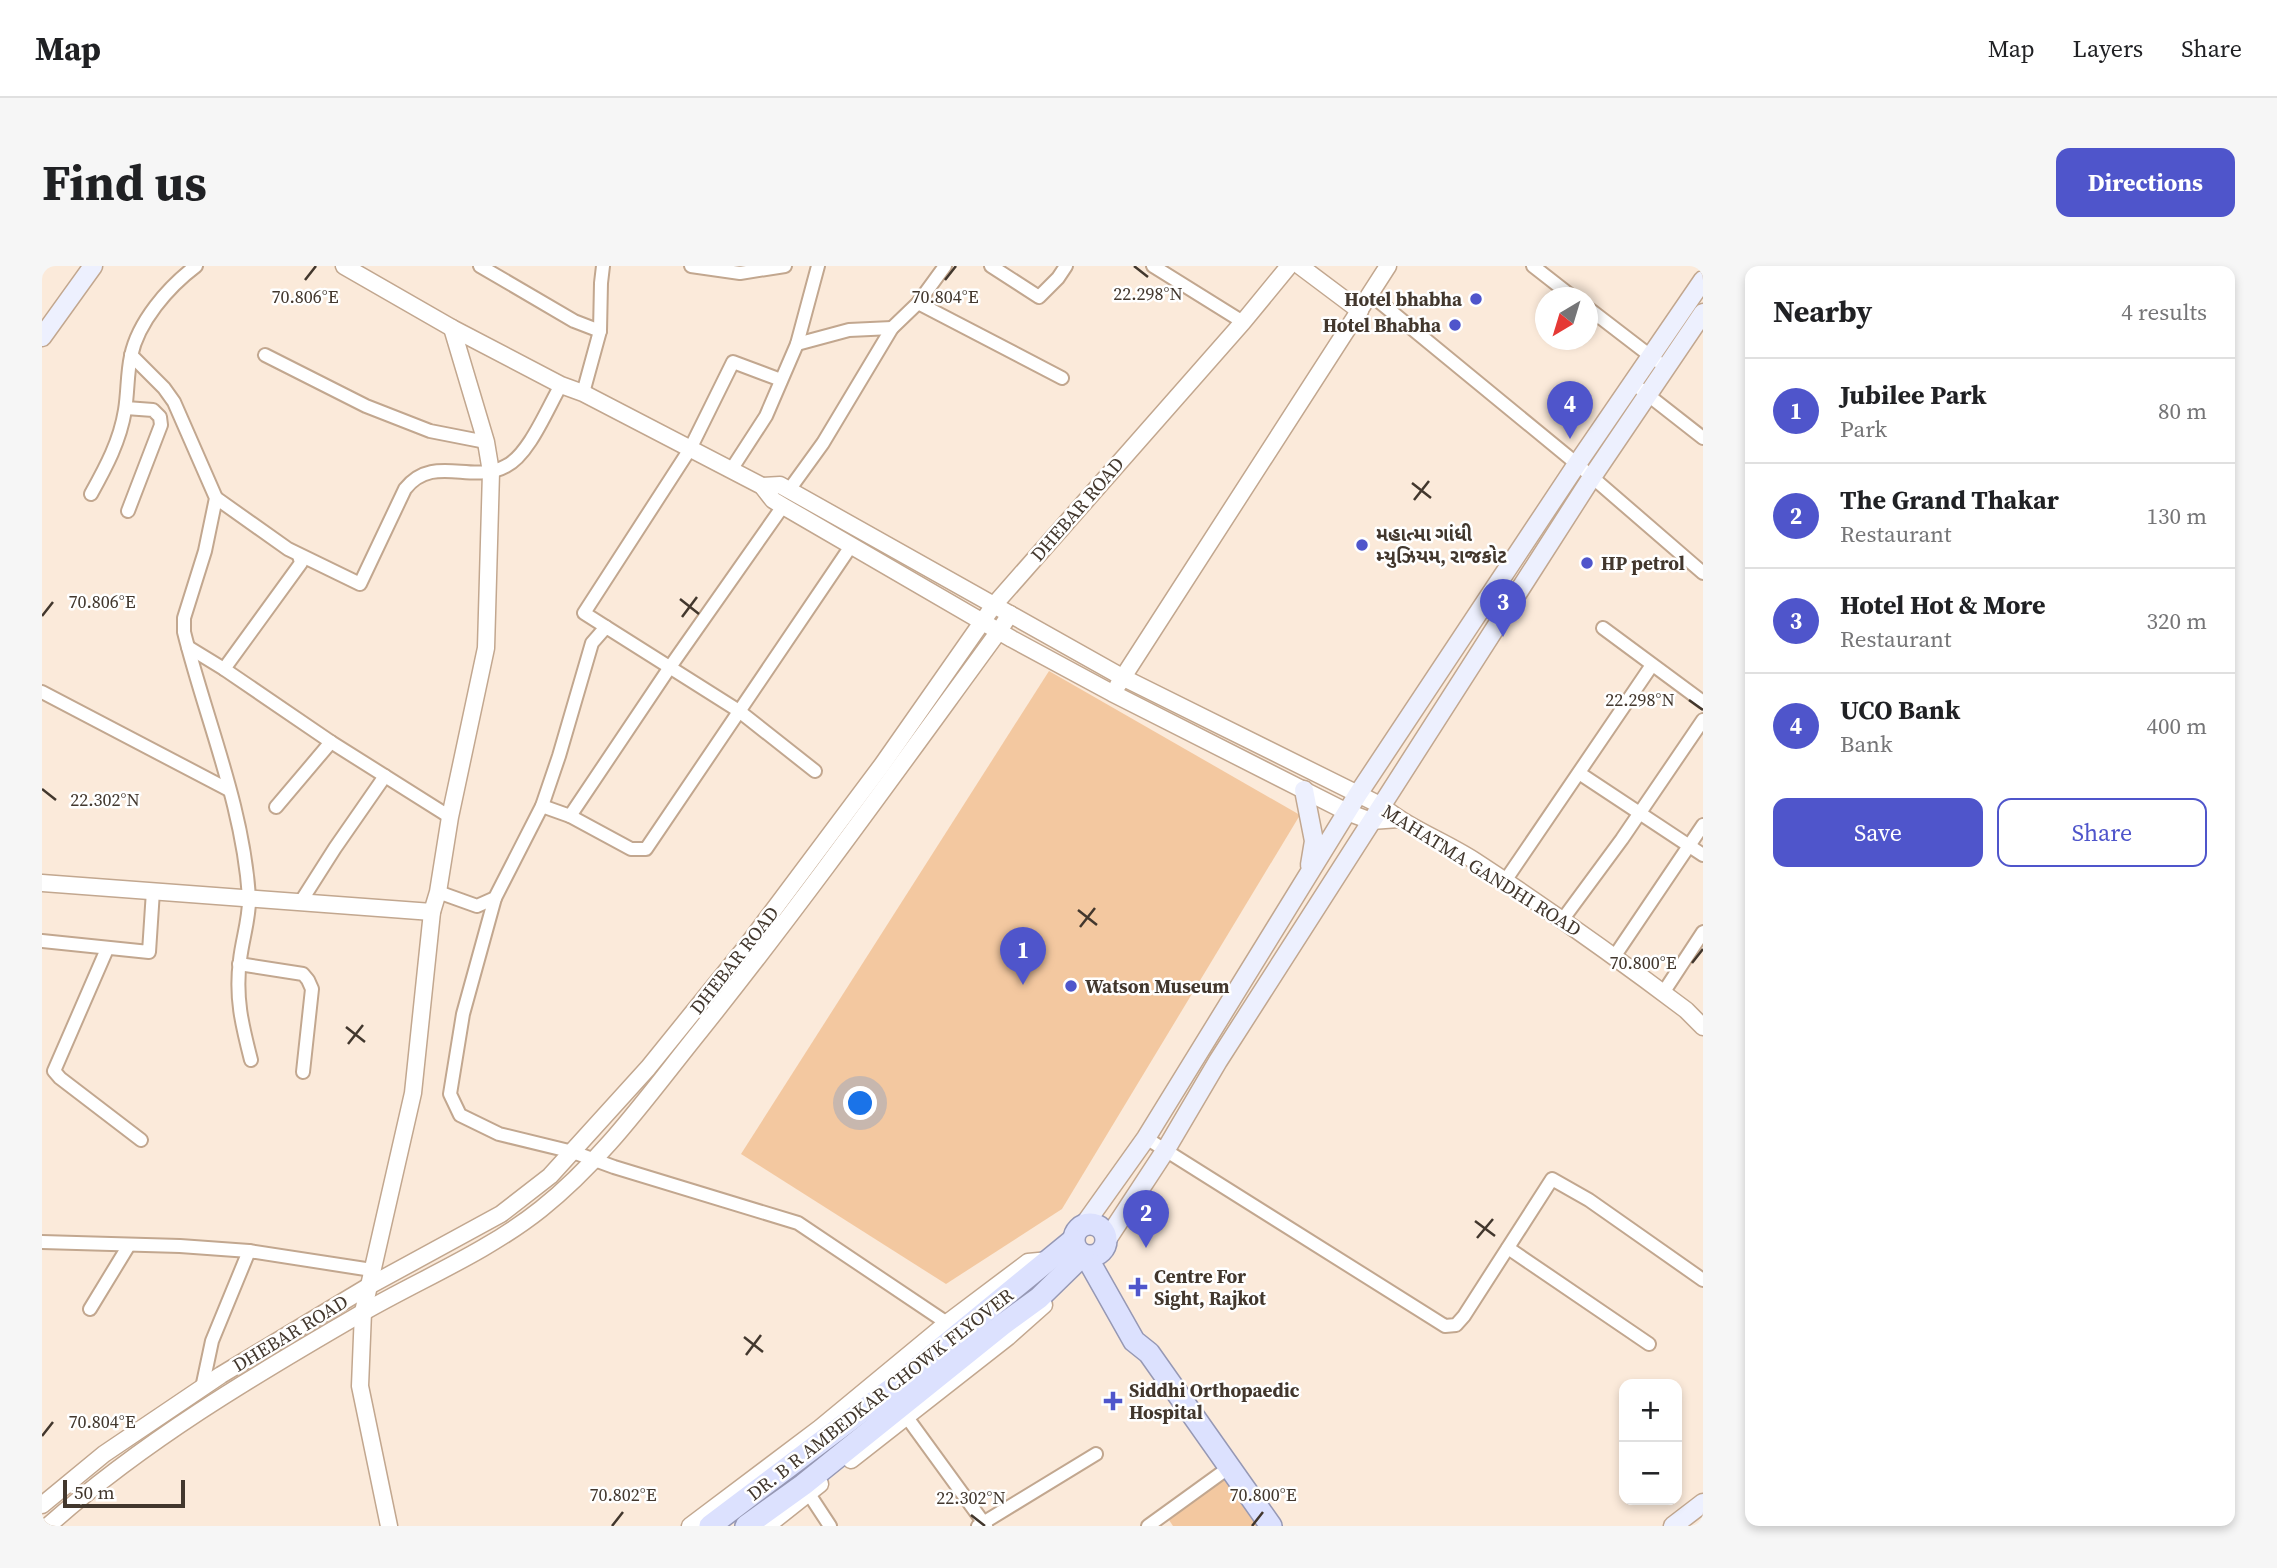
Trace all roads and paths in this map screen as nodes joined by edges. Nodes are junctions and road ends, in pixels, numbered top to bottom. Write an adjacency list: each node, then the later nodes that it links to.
1 (93, 266): 28 (main road)
2 (196, 266): 30 (street)
3 (344, 266): 25 (street)
4 (480, 266): 27 (street)
5 (603, 266): 27 (street)
6 (691, 266): 7 (street)
7 (785, 266)
8 (818, 266): 29 (street)
9 (945, 266): 20 (street)
10 (990, 266): 11 (street)
11 (1066, 266)
12 (1153, 266): 24 (street)
13 (1289, 266): 24 (street, DHEBAR ROAD)
14 (1300, 266): 21 (street)
15 (1388, 266): 19 (street)
16 (1534, 266): 18 (street)
17 (1703, 280): 32 (main road)
18 (1560, 287)
19 (1370, 294): 21 (street); 42 (street)
20 (919, 303): 26 (street); 33 (street)
21 (1360, 311): 63 (street)
22 (1703, 313): 32 (main road)
23 (1598, 316): 32 (street)
24 (1243, 322): 53 (street, DHEBAR ROAD)
25 (452, 328): 35 (street); 40 (street)
26 (892, 328): 29 (street); 48 (street)
27 (600, 331): 37 (street)
28 (42, 337)
29 (797, 344): 34 (street)
30 (131, 355): 38 (street); 47 (street)
31 (265, 355): 40 (street)
32 (1658, 362): 36 (main road)
33 (1062, 378)
34 (781, 380): 41 (street); 43 (street)
35 (561, 385): 37 (street); 44 (street)
36 (1640, 389): 39 (street); 42 (main road); 45 (main road)
37 (583, 393): 41 (street)
38 (125, 408): 46 (street); 49 (street)
39 (1703, 438)
40 (486, 442): 44 (street)
41 (690, 449): 43 (street); 56 (street)
42 (1577, 464): 45 (street); 75 (main road)
43 (731, 470): 48 (street)
44 (491, 472): 51 (street); 82 (street)
45 (1592, 477): 52 (street); 77 (main road)
46 (91, 494)
47 (216, 498): 51 (street); 59 (street)
48 (786, 498): 50 (street); 53 (street, MAHATMA GANDHI ROAD); 61 (street)
49 (128, 511)
50 (851, 546): 55 (street); 67 (street)
51 (299, 555): 62 (street)
52 (1703, 573)
53 (994, 605): 54 (street, MAHATMA GANDHI ROAD); 55 (street, DHEBAR ROAD)
54 (1010, 614): 58 (street, DHEBAR ROAD); 63 (street, MAHATMA GANDHI ROAD)
55 (983, 622): 58 (street); 110 (street, DHEBAR ROAD)
56 (606, 627): 61 (street); 76 (street)
57 (1603, 628): 60 (street)
58 (999, 631): 65 (street); 111 (street, DHEBAR ROAD)
59 (188, 648): 62 (street); 73 (street)
60 (1652, 664): 66 (street); 71 (street)
61 (670, 667): 67 (street); 81 (street)
62 (224, 669): 69 (street)
63 (1122, 677): 65 (street); 75 (street, MAHATMA GANDHI ROAD)
64 (42, 692): 73 (street)
65 (1112, 693): 74 (street)
66 (1703, 702)
67 (739, 711): 70 (street); 81 (street)
68 (1703, 720): 80 (street)
69 (331, 742): 72 (street); 78 (street)
70 (815, 771)
71 (1579, 773): 80 (street); 89 (street)
72 (385, 776): 82 (street); 95 (street)
73 (229, 790): 94 (street)
74 (1304, 790): 79 (street); 88 (main road)
75 (1359, 794): 77 (street, MAHATMA GANDHI ROAD); 79 (main road)
76 (542, 806): 81 (street); 93 (street)
77 (1382, 806): 83 (street, MAHATMA GANDHI ROAD); 84 (main road)
78 (276, 807)
79 (1347, 812): 84 (street); 88 (main road)
80 (1639, 813): 86 (street); 97 (street)
81 (570, 816)
82 (450, 817): 92 (street)
83 (1398, 819): 84 (street); 89 (street, MAHATMA GANDHI ROAD)
84 (1371, 821): 109 (main road)
85 (1703, 825): 86 (street)
86 (1689, 846): 87 (street); 101 (street)
87 (1703, 855)
88 (1309, 872): 107 (main road)
89 (1506, 881): 97 (street, MAHATMA GANDHI ROAD)
90 (42, 883): 91 (street)
91 (153, 891): 94 (street); 100 (street)
92 (438, 891): 93 (street); 96 (street)
93 (495, 898): 110 (street)
94 (249, 900): 95 (street); 102 (street)
95 (300, 903): 96 (street)
96 (432, 912): 118 (street)
97 (1563, 919): 101 (street, MAHATMA GANDHI ROAD)
98 (1703, 932): 103 (street)
99 (42, 941): 100 (street)
100 (107, 949): 108 (street)
101 (1614, 957): 103 (street, MAHATMA GANDHI ROAD)
102 (239, 964): 105 (street); 106 (street)
103 (1663, 993): 104 (street, MAHATMA GANDHI ROAD)
104 (1703, 1027)
105 (251, 1060)
106 (303, 1072)
107 (1146, 1139): 109 (street); 114 (main road)
108 (141, 1140)
109 (1165, 1151): 114 (main road); 115 (street)
110 (573, 1152): 111 (street); 118 (street, DHEBAR ROAD)
111 (596, 1159): 121 (street, DHEBAR ROAD); 122 (street)
112 (42, 1242): 113 (street)
113 (129, 1245): 116 (street); 120 (street)
114 (1089, 1245): 117 (main road); 127 (main road)
115 (1508, 1248): 119 (street); 123 (street)
116 (249, 1251): 118 (street); 124 (street)
117 (1055, 1268): 122 (street); 125 (street); 135 (main road, DR. B R AMBEDKAR CHOWK FLYOVER); 136 (main road, DR. B R AMBEDKAR CHOWK FLYOVER)
118 (370, 1278): 121 (street); 124 (street, DHEBAR ROAD)
119 (1703, 1280)
120 (90, 1309)
121 (363, 1312): 132 (street, DHEBAR ROAD); 133 (street)
122 (947, 1323): 134 (street)
123 (1649, 1344)
124 (202, 1388): 130 (street, DHEBAR ROAD)
125 (906, 1416): 128 (street); 131 (street)
126 (1096, 1454): 131 (street)
127 (1231, 1466): 139 (street); 140 (main road)
128 (809, 1494): 137 (street); 138 (street)
129 (1703, 1503): 141 (main road)
130 (42, 1505)
131 (982, 1525)
132 (48, 1526)
133 (389, 1526)
134 (690, 1526)
135 (710, 1526)
136 (746, 1526)
137 (767, 1526)
138 (830, 1526)
139 (1148, 1526)
140 (1271, 1526)
141 (1673, 1526)

